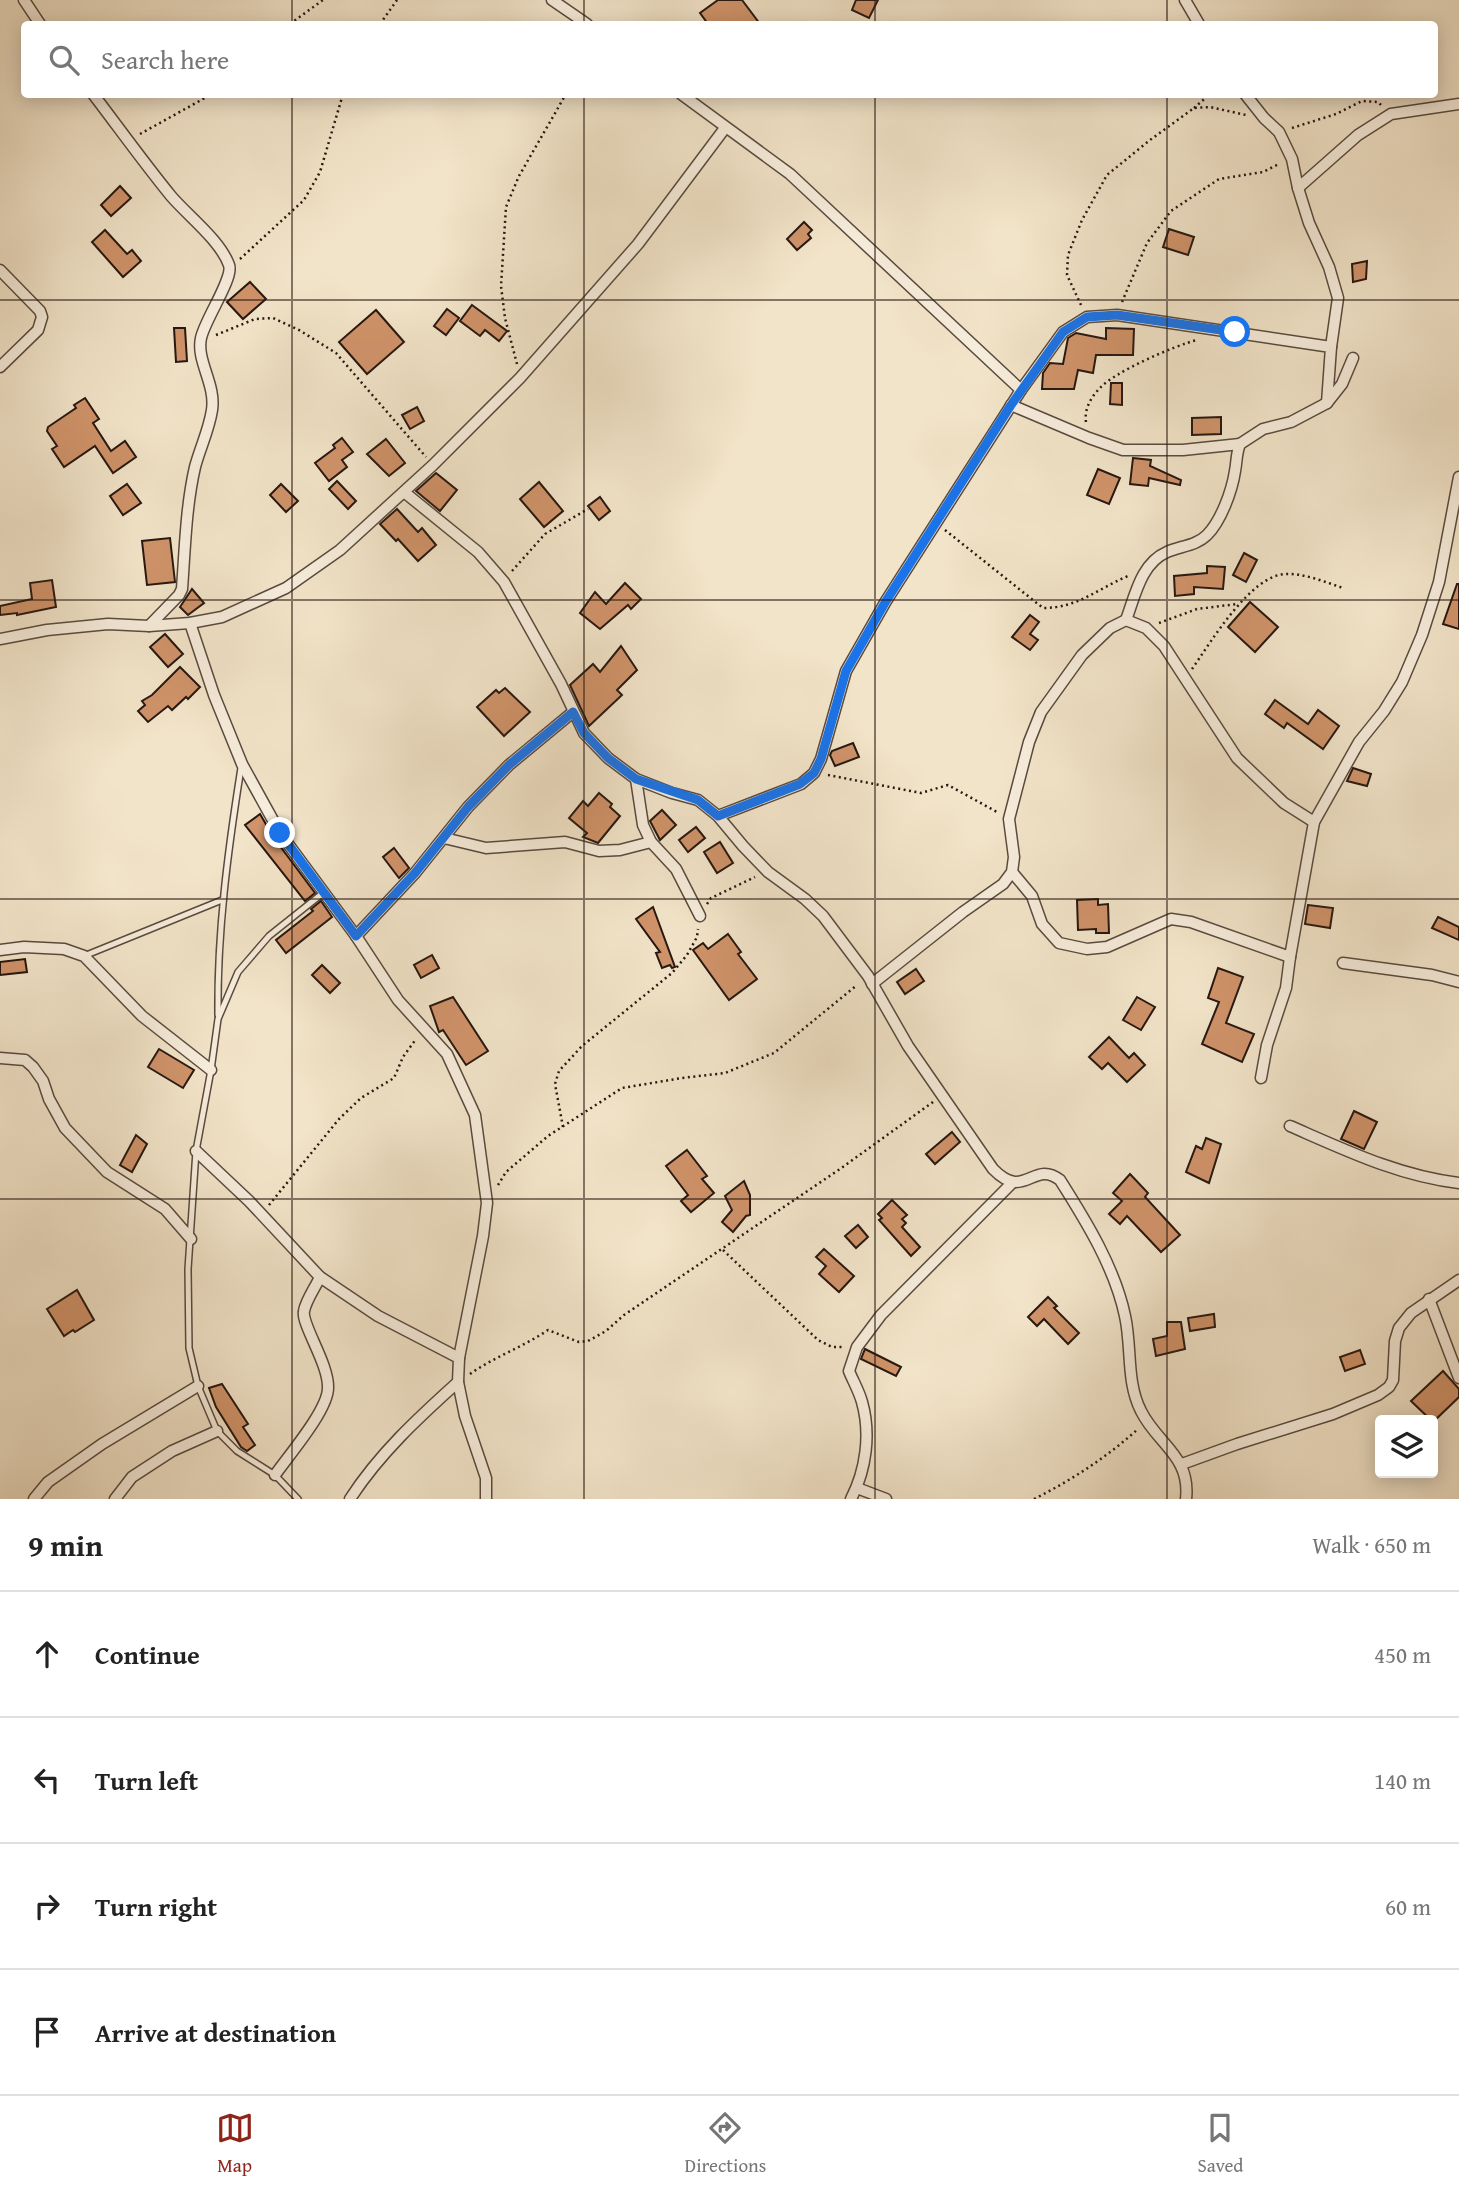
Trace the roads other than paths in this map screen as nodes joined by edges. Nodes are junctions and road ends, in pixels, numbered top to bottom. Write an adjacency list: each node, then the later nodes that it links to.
1 (24, 0): 4 (street)
2 (552, 0): 5 (street)
3 (1185, 0): 6 (street)
4 (38, 21)
5 (583, 21)
6 (1197, 21)
7 (96, 98): 25 (street)
8 (686, 98): 11 (street)
9 (1248, 98): 12 (street)
10 (1459, 104): 12 (street)
11 (725, 128): 17 (street); 22 (street)
12 (1298, 188): 14 (street)
13 (0, 270): 16 (street)
14 (1331, 347): 17 (street); 18 (street)
15 (1353, 358): 18 (street)
16 (0, 367)
17 (1021, 390): 19 (street)
18 (1327, 403): 20 (street)
19 (1011, 405): 20 (street); 30 (street)
20 (1240, 444): 23 (street)
21 (1459, 477): 31 (street)
22 (404, 492): 24 (street); 27 (street)
23 (1126, 620): 31 (street); 34 (street)
24 (190, 623): 25 (street); 28 (street)
25 (149, 626): 26 (street)
26 (0, 639)
27 (573, 712): 29 (street); 32 (street)
28 (242, 764): 35 (street); 36 (lane)
29 (636, 779): 30 (street); 33 (street)
30 (718, 816): 43 (street)
31 (1314, 822): 41 (street)
32 (444, 838): 33 (street); 38 (street)
33 (651, 842): 37 (street)
34 (1012, 872): 41 (street); 43 (street)
35 (324, 892): 38 (street); 45 (lane)
36 (222, 900): 40 (lane); 45 (lane)
37 (700, 916)
38 (356, 936): 57 (street)
39 (0, 950): 40 (street)
40 (84, 956): 47 (street)
41 (1290, 957): 48 (street)
42 (1343, 963): 44 (street)
43 (870, 980): 51 (street)
44 (1459, 982)
45 (218, 1019): 47 (lane)
46 (0, 1058): 53 (street)
47 (211, 1070): 50 (lane)
48 (1261, 1078)
49 (1290, 1126): 52 (street)
50 (196, 1152): 53 (lane); 54 (street)
51 (1012, 1183): 62 (street); 64 (street)
52 (1459, 1183)
53 (191, 1239): 60 (lane)
54 (320, 1277): 57 (street); 63 (street)
55 (1459, 1280): 56 (street)
56 (1429, 1299): 58 (street); 62 (street)
57 (458, 1358): 59 (street)
58 (1459, 1378)
59 (458, 1382): 68 (street); 69 (street)
60 (198, 1386): 61 (lane); 65 (street)
61 (217, 1431): 63 (lane); 66 (street)
62 (1182, 1464): 72 (street)
63 (275, 1475): 67 (lane)
64 (857, 1488): 70 (street); 71 (street)
65 (34, 1499)
66 (115, 1499)
67 (298, 1499)
68 (350, 1499)
69 (486, 1499)
70 (851, 1499)
71 (886, 1499)
72 (1186, 1499)

